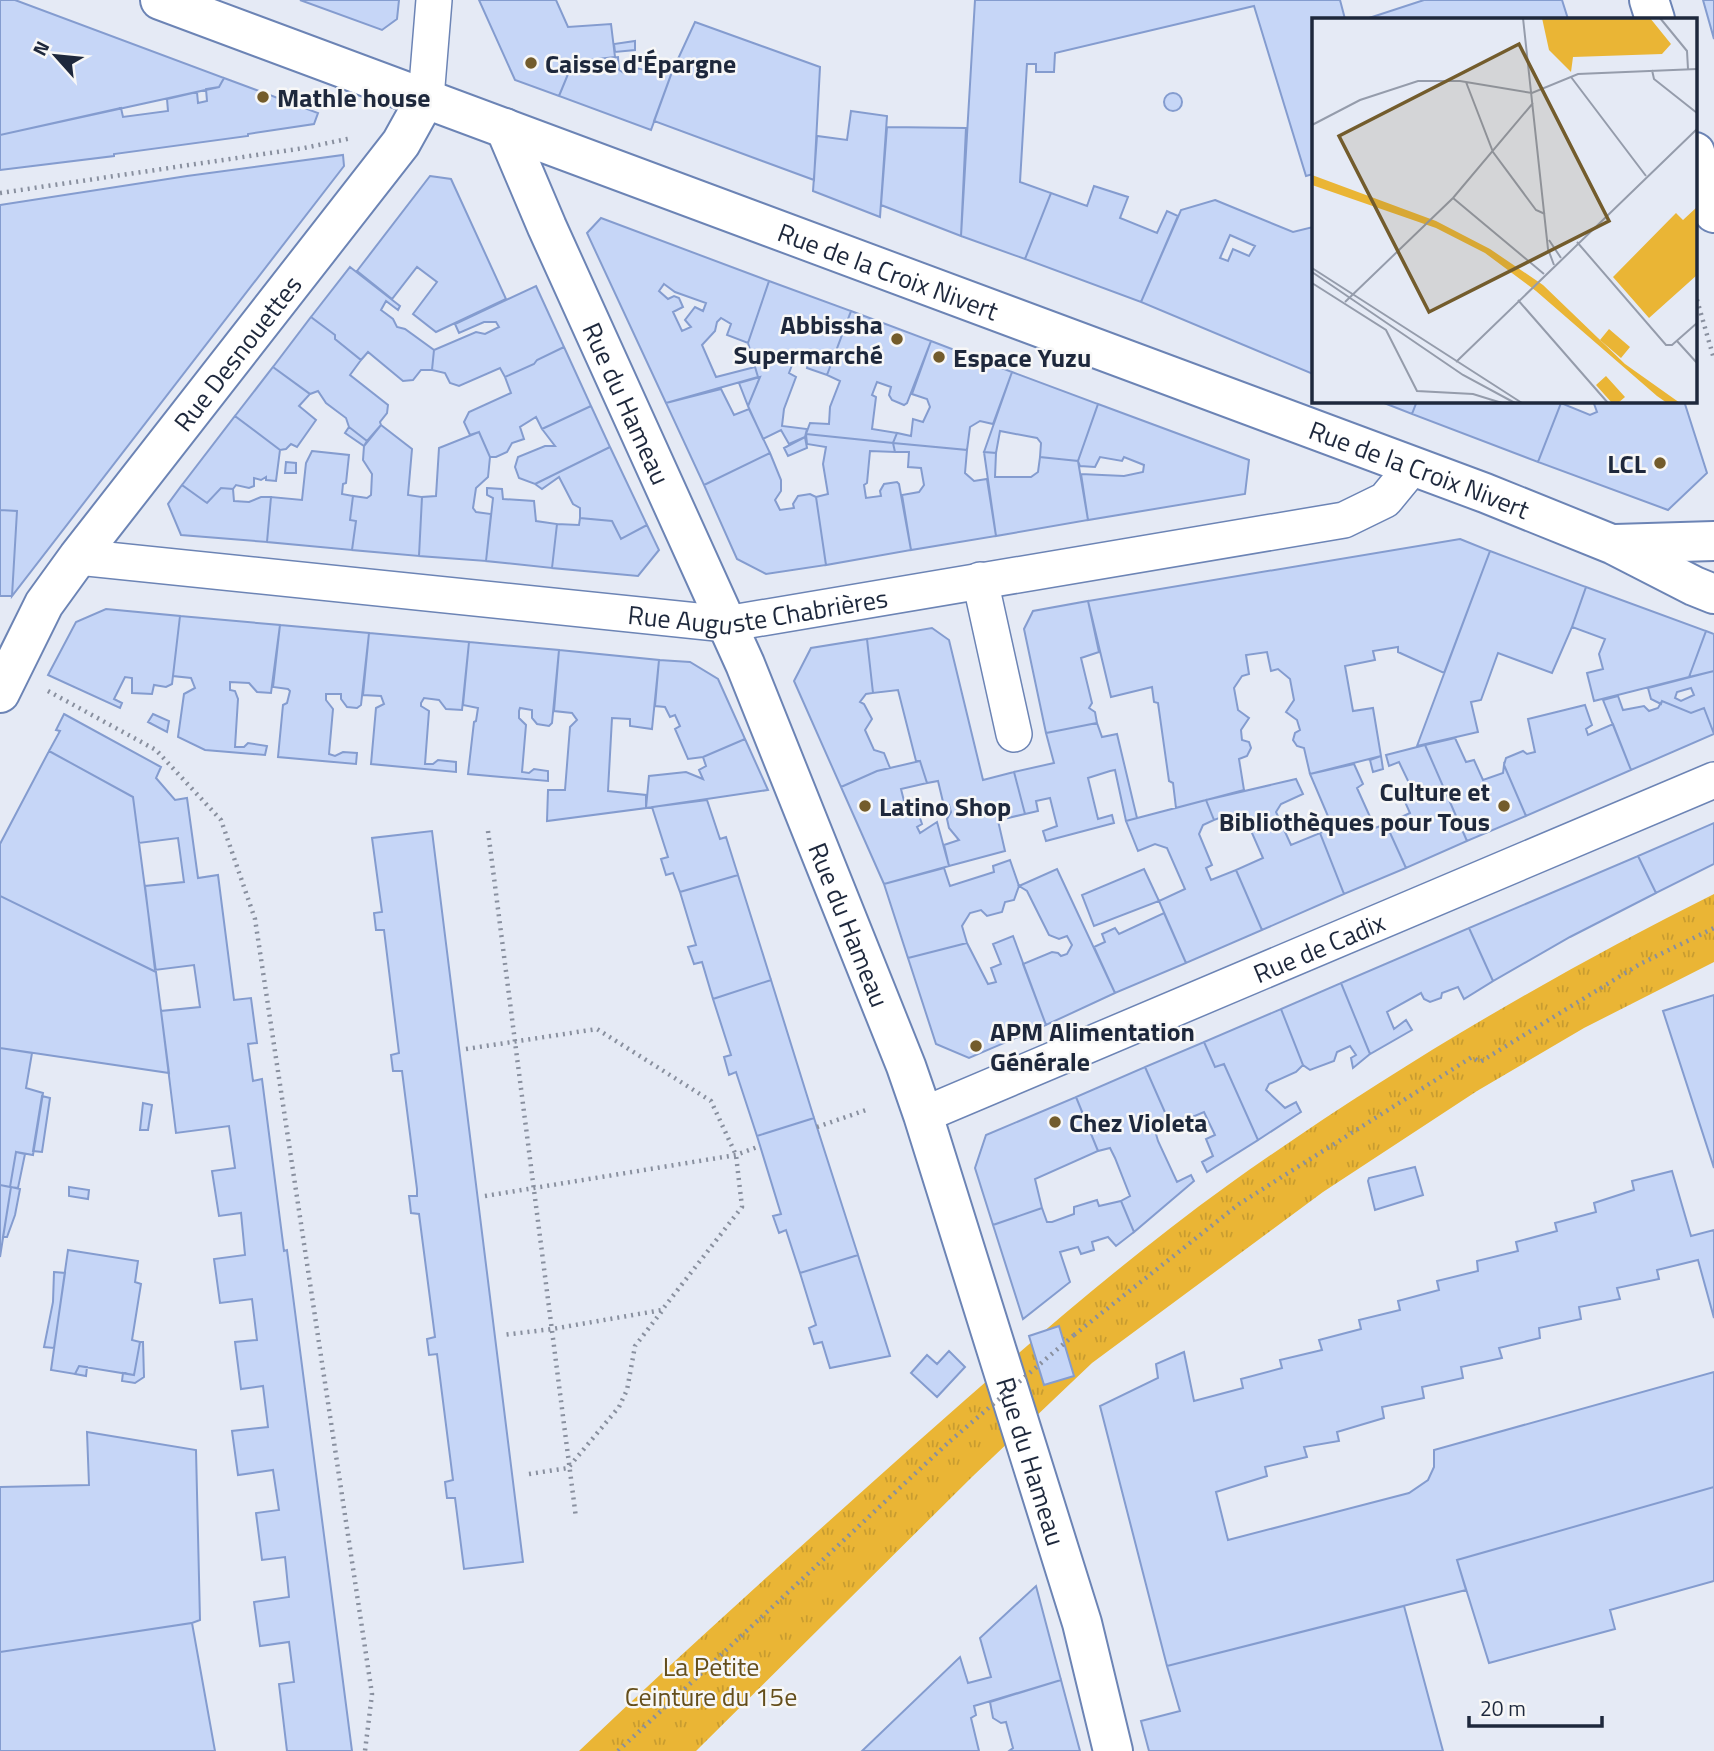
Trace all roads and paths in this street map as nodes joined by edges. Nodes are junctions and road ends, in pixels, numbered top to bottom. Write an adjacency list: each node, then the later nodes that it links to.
1 (160, 0): 5 (street, Rue de la Croix Nivert)
2 (433, 0): 5 (street, Rue Desnouettes)
3 (1649, 0): 4 (street)
4 (1655, 18)
5 (426, 98): 6 (street, Rue de la Croix Nivert); 17 (street, Rue Desnouettes)
6 (505, 128): 14 (street, Rue de la Croix Nivert); 20 (street, Rue du Hameau)
7 (353, 137): 9 (path)
8 (1696, 155): 10 (street)
9 (0, 193)
10 (1714, 213)
11 (1696, 296): 12 (path)
12 (1712, 348): 13 (path)
13 (1714, 359)
14 (1413, 466): 16 (street, Rue de la Croix Nivert); 18 (street, Rue Auguste Chabrières)
15 (1714, 541): 16 (street, Rue de la Croix Nivert)
16 (1614, 544): 19 (street, Rue de la Croix Nivert)
17 (78, 557): 20 (street, Rue Auguste Chabrières); 21 (street, Rue Desnouettes)
18 (980, 580): 20 (street, Rue Auguste Chabrières); 22 (street)
19 (1714, 594)
20 (726, 624): 29 (street, Rue du Hameau)
21 (6, 682): 41 (path)
22 (1014, 734)
23 (1714, 780): 29 (street, Rue de Cadix)
24 (488, 831): 26 (path)
25 (1714, 928): 42 (path, bridge)
26 (515, 1043): 27 (path); 32 (path); 33 (path)
27 (466, 1049)
28 (866, 1110): 30 (path)
29 (923, 1115): 43 (street, Rue du Hameau)
30 (817, 1127)
31 (760, 1146): 32 (path)
32 (736, 1155): 33 (path); 35 (path)
33 (534, 1188): 34 (path); 36 (path)
34 (485, 1196)
35 (662, 1310): 36 (path); 38 (path)
36 (552, 1329): 37 (path); 38 (path)
37 (503, 1335)
38 (568, 1468): 39 (path); 40 (path)
39 (529, 1474)
40 (576, 1518)
41 (365, 1751)
42 (618, 1751)
43 (1113, 1751)

